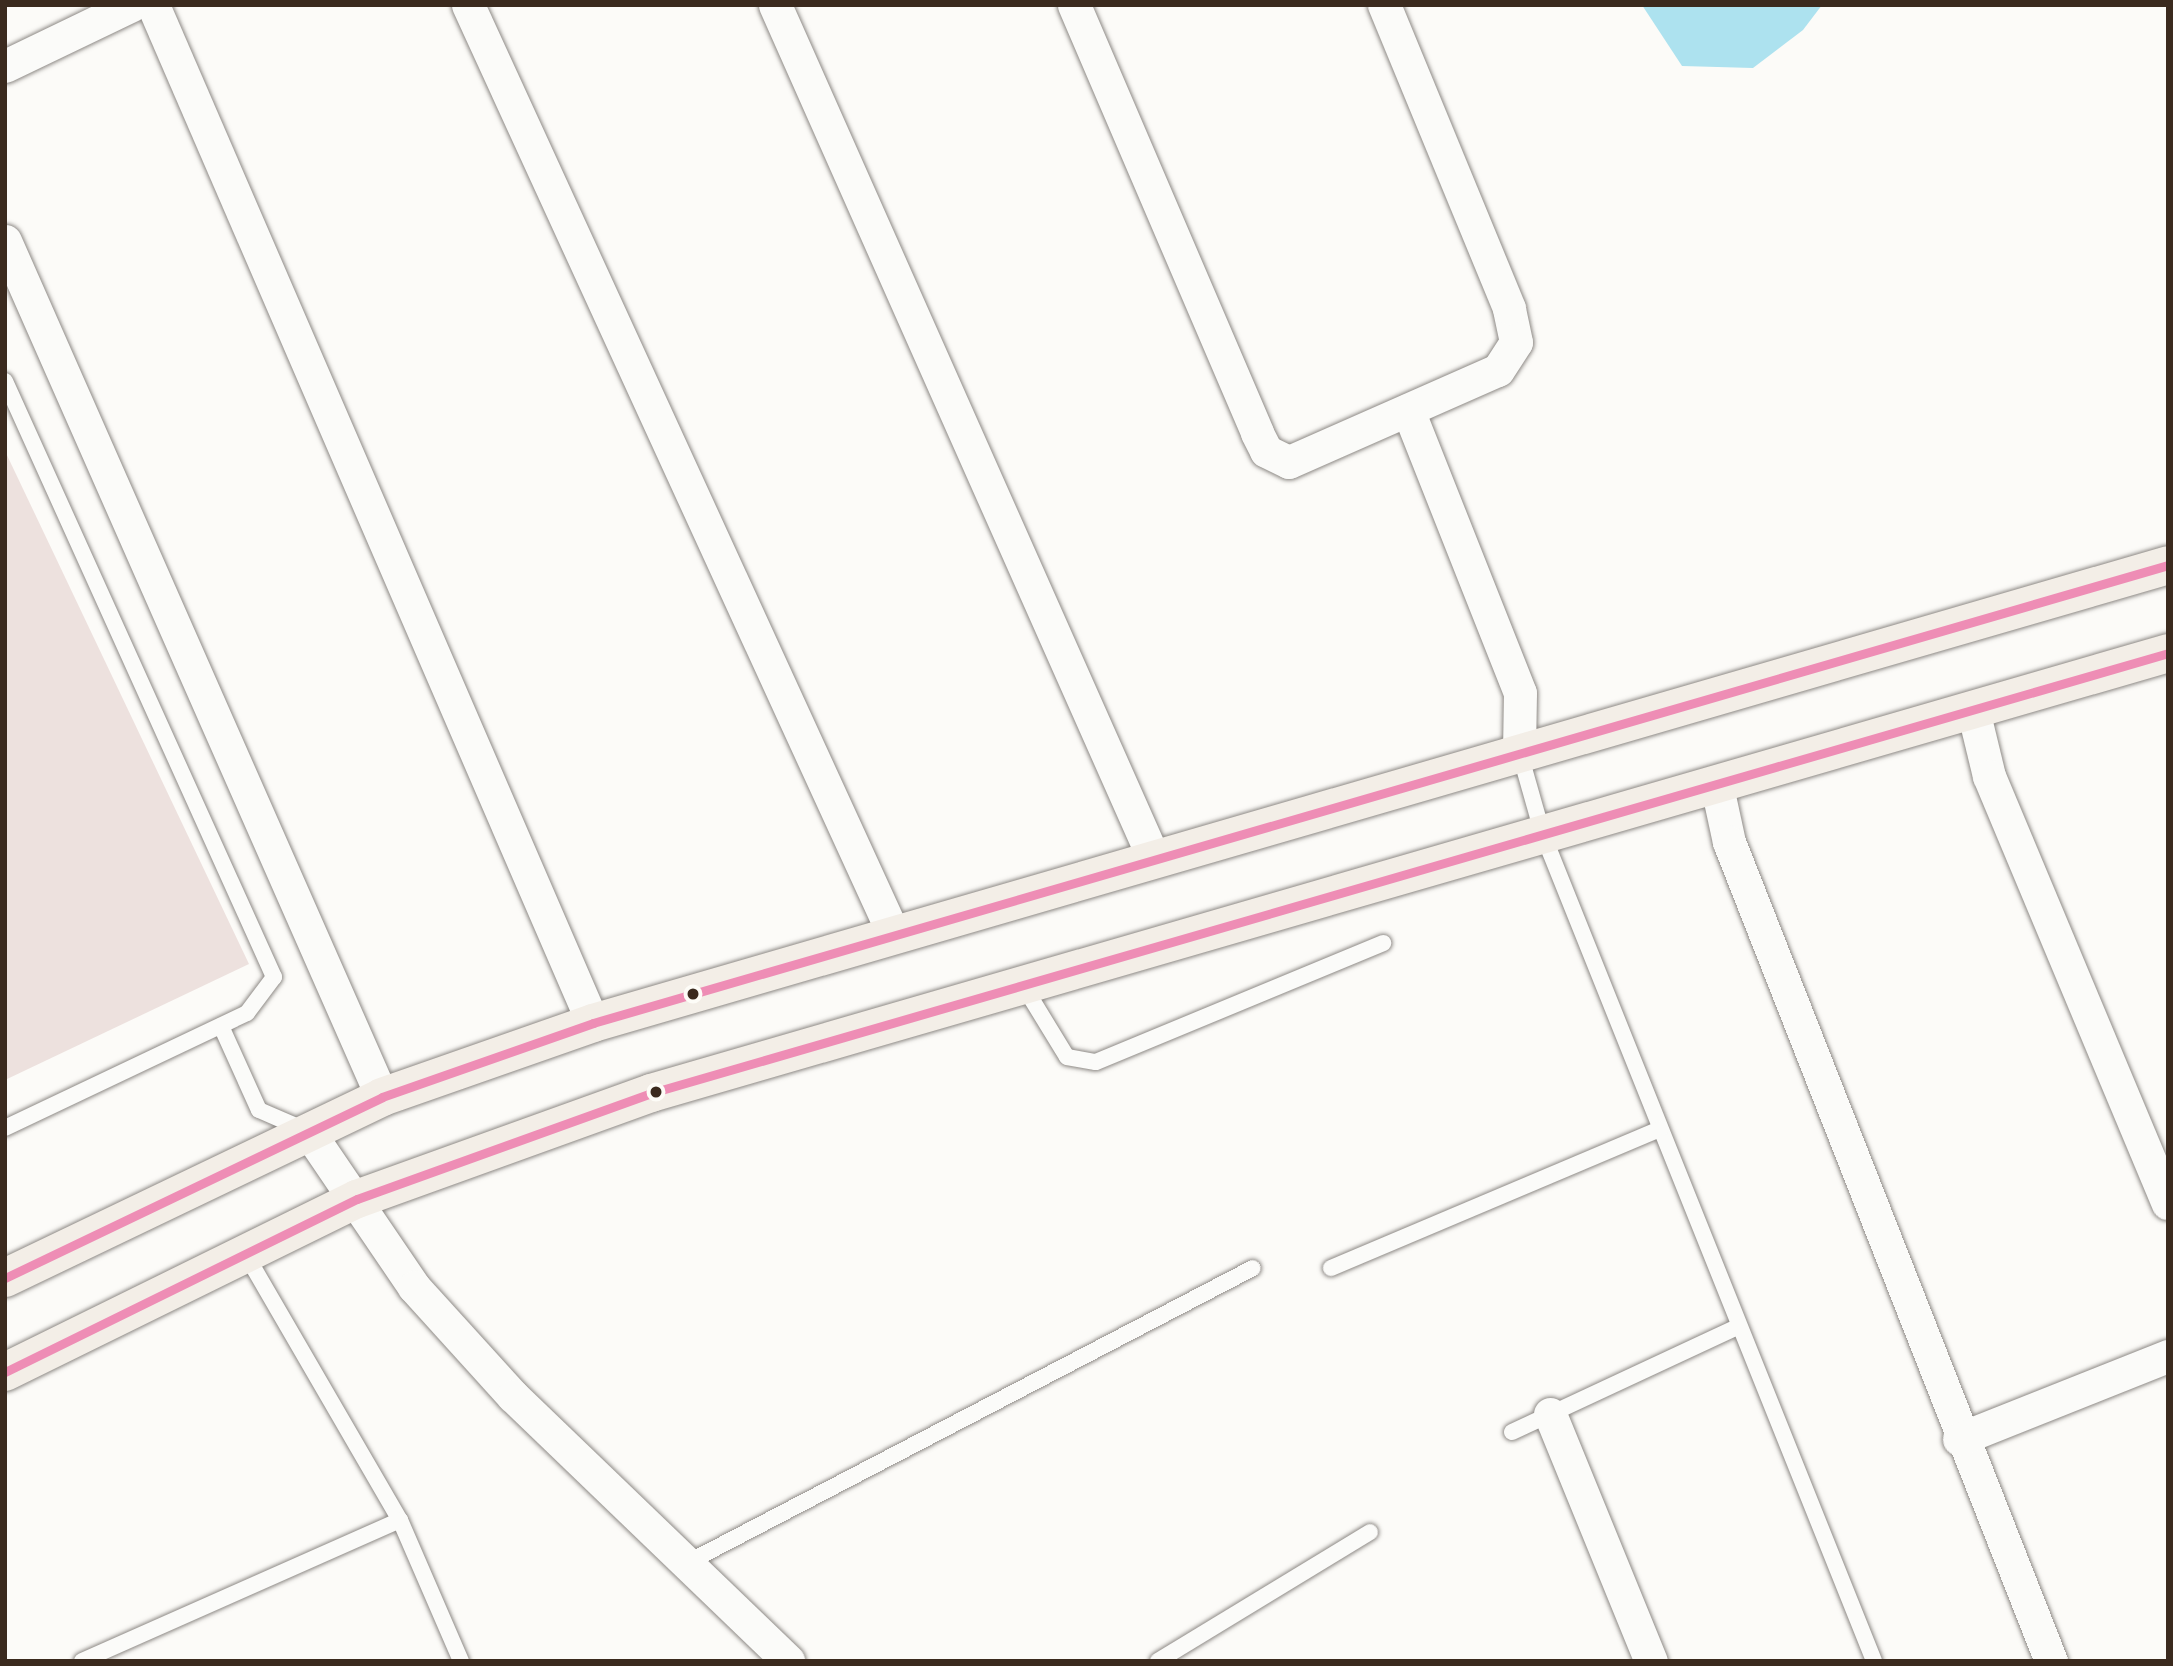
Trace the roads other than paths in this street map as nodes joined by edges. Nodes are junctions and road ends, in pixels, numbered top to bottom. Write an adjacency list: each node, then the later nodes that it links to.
1 (132, 5): 7 (street)
2 (153, 5): 21 (street)
3 (468, 5): 18 (street)
4 (775, 5): 17 (street)
5 (1074, 5): 10 (street)
6 (1384, 5): 10 (street)
7 (5, 66)
8 (5, 241): 23 (street)
9 (5, 381): 22 (lane)
10 (1408, 410): 14 (street)
11 (2168, 565): 14 (main road)
12 (2168, 653): 13 (main road)
13 (1973, 710): 15 (main road); 28 (street)
14 (1519, 751): 16 (lane); 17 (main road)
15 (1716, 782): 16 (main road); 38 (street)
16 (1542, 832): 20 (main road); 25 (lane)
17 (1154, 859): 18 (main road)
18 (894, 935): 21 (main road)
19 (1384, 943): 20 (lane)
20 (1023, 985): 27 (main road)
21 (593, 1023): 23 (main road)
22 (221, 1026): 24 (lane); 26 (lane)
23 (382, 1097): 26 (main road)
24 (5, 1128)
25 (1660, 1129): 31 (lane); 33 (lane)
26 (307, 1131): 27 (street); 32 (main road)
27 (357, 1199): 29 (main road); 41 (street)
28 (2168, 1203)
29 (244, 1253): 35 (main road); 39 (lane)
30 (1253, 1268): 41 (lane)
31 (1331, 1268)
32 (5, 1278)
33 (1737, 1327): 36 (lane); 47 (lane)
34 (2168, 1356): 38 (street)
35 (5, 1372)
36 (1550, 1414): 37 (lane); 46 (street)
37 (1512, 1432)
38 (1959, 1439): 48 (street)
39 (400, 1520): 42 (lane); 43 (lane)
40 (1370, 1532): 45 (lane)
41 (685, 1564): 44 (street)
42 (82, 1661)
43 (461, 1661)
44 (788, 1661)
45 (1158, 1661)
46 (1651, 1661)
47 (1874, 1661)
48 (2050, 1661)

